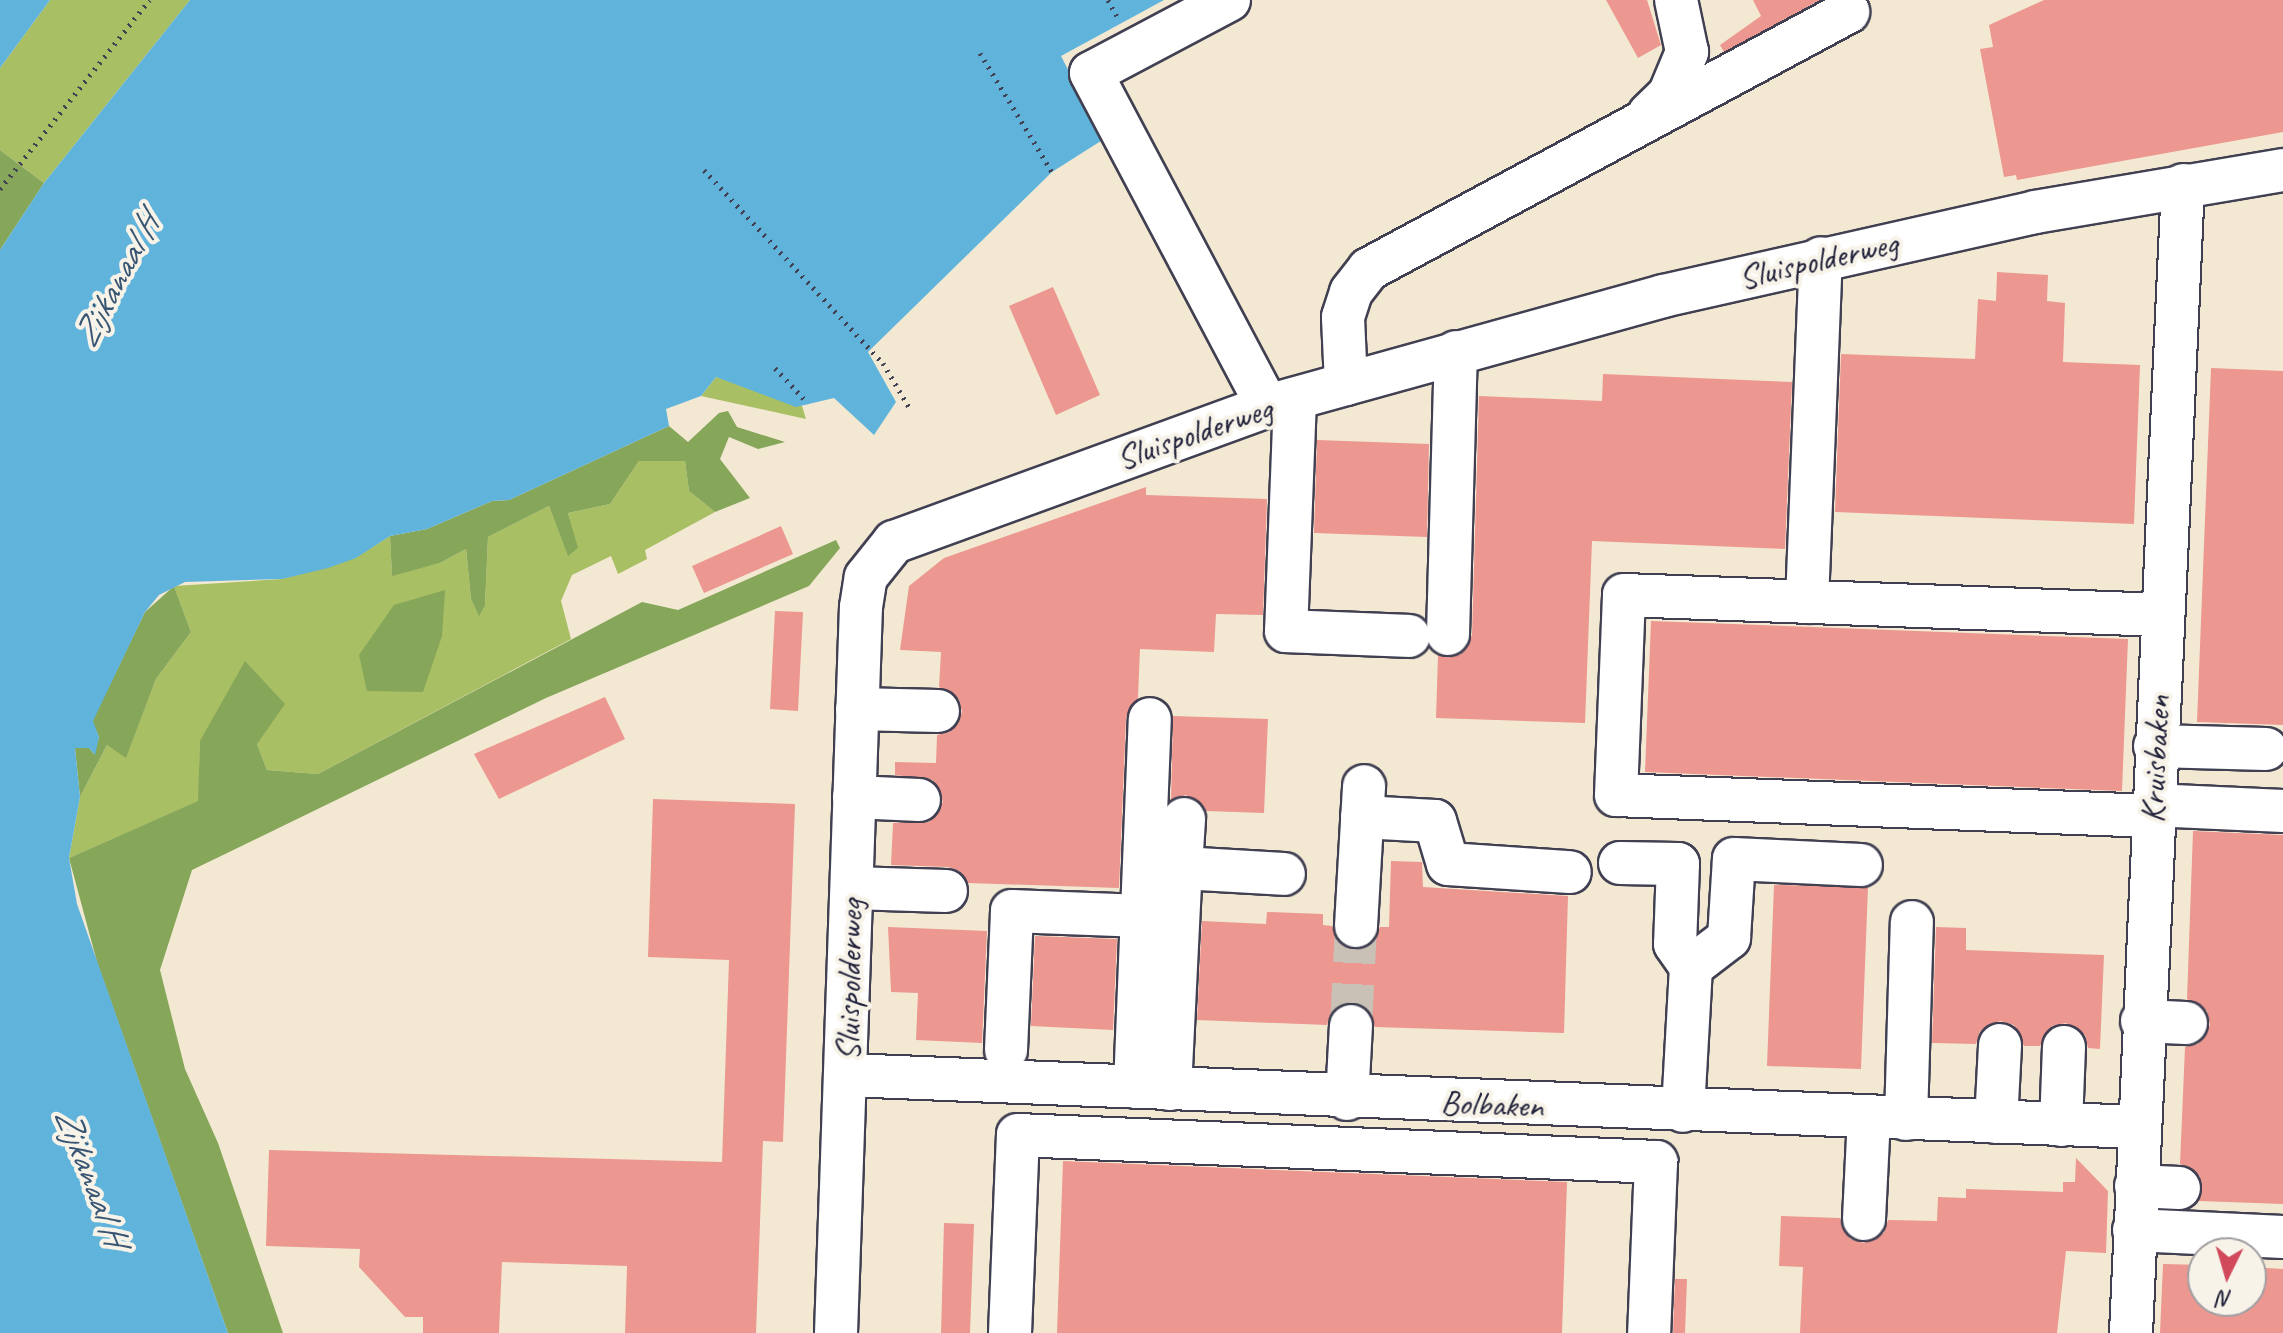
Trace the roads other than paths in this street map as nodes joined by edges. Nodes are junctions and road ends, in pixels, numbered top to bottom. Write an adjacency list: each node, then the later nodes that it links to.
1 (1229, 0): 10 (street)
2 (1676, 0): 4 (street)
3 (1848, 12): 4 (street)
4 (1643, 121): 9 (street)
5 (2283, 170): 6 (street, Sluispolderweg)
6 (2183, 185): 7 (street, Sluispolderweg); 12 (street, Kruisbaken)
7 (1821, 258): 8 (street, Sluispolderweg); 11 (street)
8 (1456, 352): 9 (street, Sluispolderweg); 10 (street)
9 (1346, 384): 10 (street, Sluispolderweg)
10 (1281, 402): 13 (street, Sluispolderweg)
11 (1807, 602): 12 (street); 17 (street)
12 (2162, 615): 17 (street, Kruisbaken)
13 (857, 709): 14 (street); 18 (street, Sluispolderweg)
14 (938, 711)
15 (1150, 719): 29 (street)
16 (2275, 767): 17 (street)
17 (2153, 787): 20 (street); 33 (street, Kruisbaken)
18 (854, 797): 19 (street); 27 (street, Sluispolderweg)
19 (919, 800)
20 (2283, 811)
21 (1184, 819): 24 (street)
22 (1620, 863): 32 (street)
23 (1861, 865): 32 (street)
24 (1181, 868): 26 (street); 40 (street)
25 (1570, 872): 31 (street)
26 (1284, 874)
27 (852, 888): 28 (street); 39 (street, Sluispolderweg)
28 (946, 891)
29 (1142, 916): 38 (street); 40 (street)
30 (1912, 922): 43 (street)
31 (1356, 926)
32 (1691, 967): 42 (street)
33 (2142, 1021): 34 (street); 46 (street, Kruisbaken)
34 (2186, 1023)
35 (1351, 1026): 41 (street)
36 (2000, 1045): 44 (street)
37 (2064, 1047): 45 (street)
38 (1006, 1050)
39 (847, 1075): 40 (street, Bolbaken); 52 (street, Sluispolderweg)
40 (1153, 1088): 41 (street, Bolbaken)
41 (1347, 1099): 42 (street, Bolbaken)
42 (1683, 1111): 43 (street, Bolbaken)
43 (1887, 1118): 44 (street, Bolbaken); 49 (street)
44 (1996, 1122): 45 (street, Bolbaken)
45 (2061, 1125): 46 (street, Bolbaken)
46 (2137, 1127): 47 (street, Kruisbaken)
47 (2136, 1186): 48 (street); 50 (street, Kruisbaken)
48 (2179, 1188)
49 (1864, 1219)
50 (2134, 1230): 51 (street); 55 (street, Kruisbaken)
51 (2283, 1237)
52 (836, 1333)
53 (1010, 1333): 54 (street)
54 (1649, 1333)
55 (2131, 1333)

